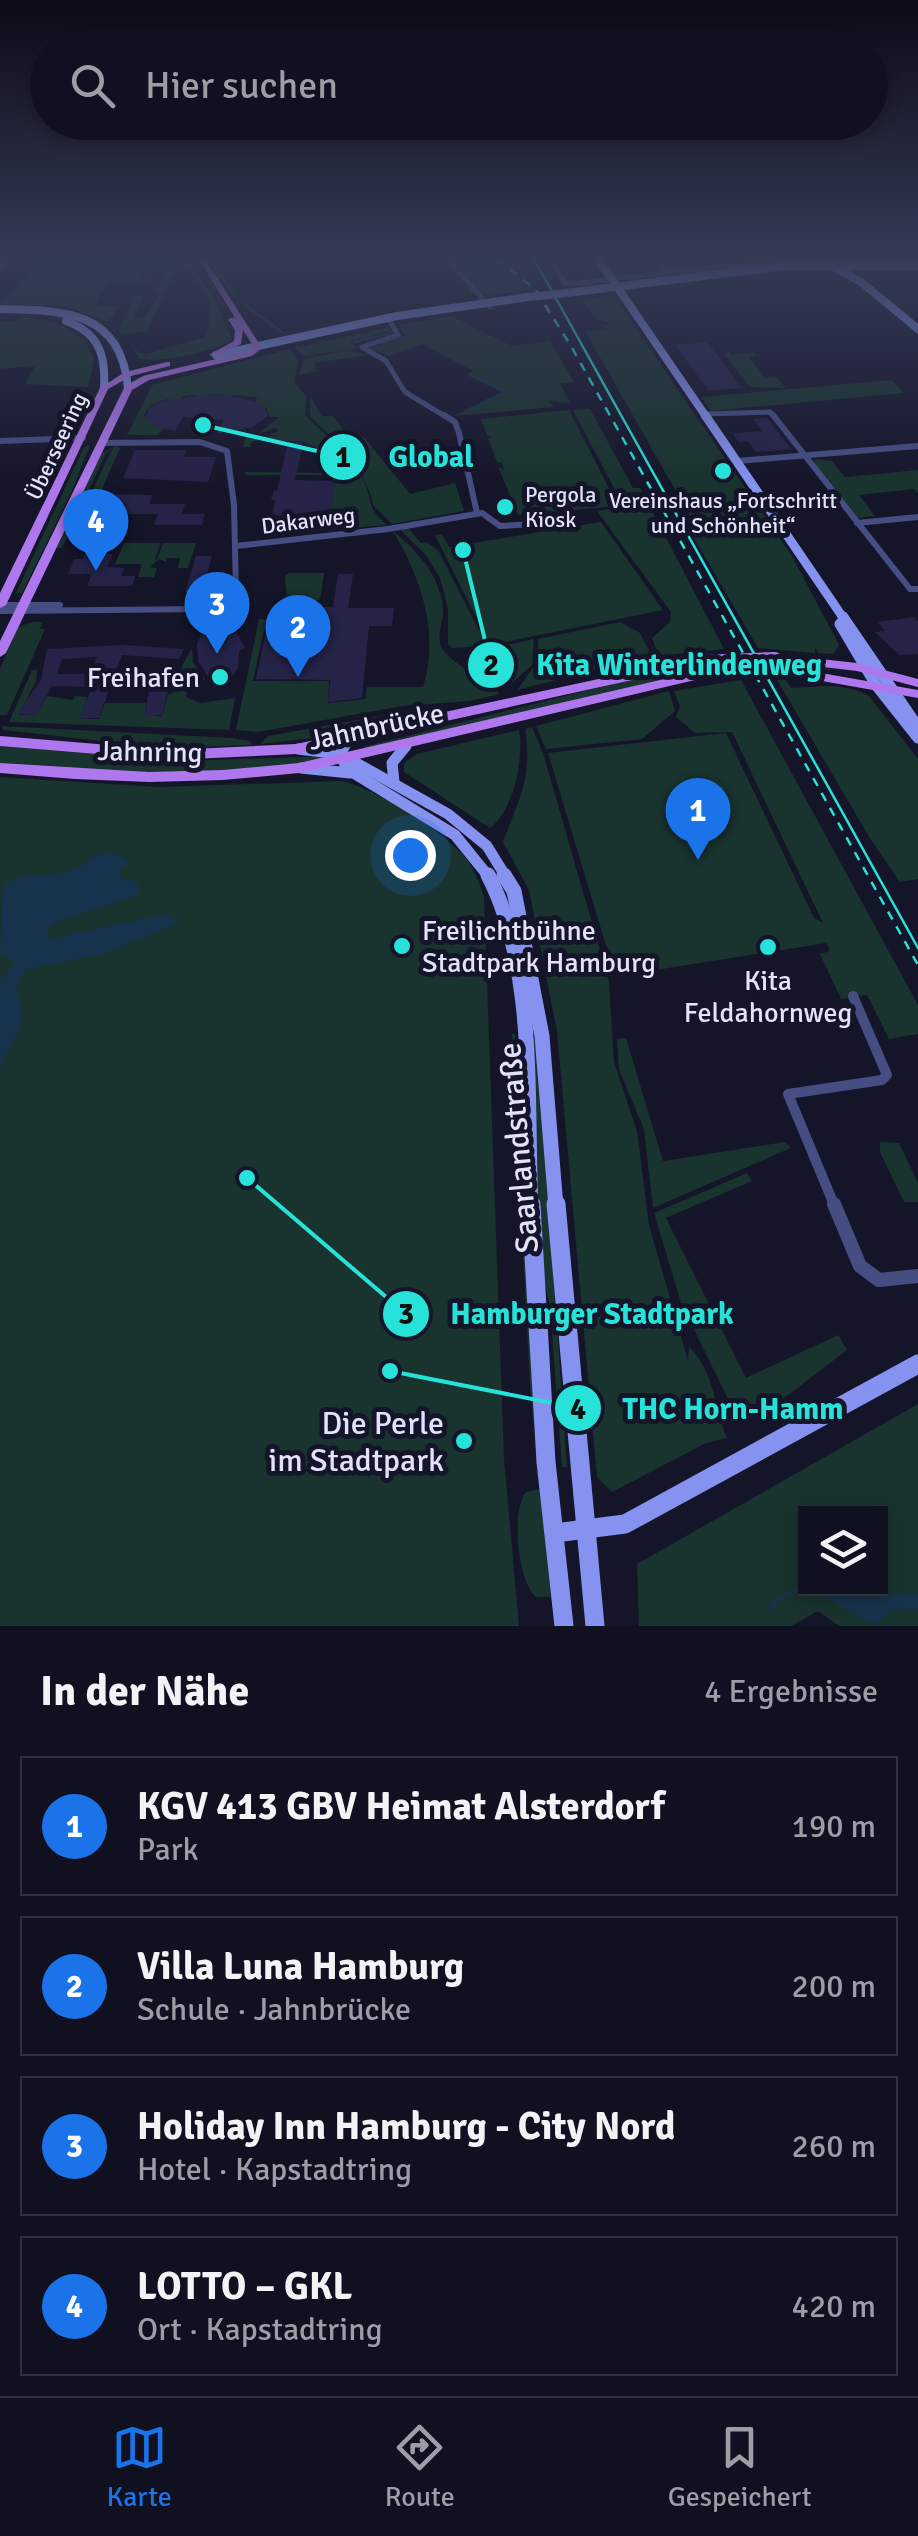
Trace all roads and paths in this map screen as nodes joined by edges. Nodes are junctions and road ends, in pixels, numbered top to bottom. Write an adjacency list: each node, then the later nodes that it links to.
1 (92, 335): 12 (main road, Überseering)
2 (111, 335): 14 (main road, Überseering)
3 (239, 335): 11 (main road)
4 (245, 335): 10 (main road)
5 (252, 335): 10 (main road)
6 (320, 335): 9 (main road)
7 (398, 335): 23 (street)
8 (651, 335): 16 (main road)
9 (315, 336): 10 (main road); 10 (main road)
10 (261, 348): 11 (main road); 13 (main road)
11 (216, 354): 13 (main road)
12 (106, 367): 14 (main road); 15 (main road, Überseering)
13 (145, 373): 14 (main road); 14 (main road)
14 (126, 376): 15 (main road); 19 (main road, Überseering)
15 (104, 388): 17 (main road, Überseering)
16 (704, 414): 21 (street); 22 (main road)
17 (82, 440): 18 (street); 30 (main road, Überseering)
18 (0, 441)
19 (102, 441): 27 (street); 31 (main road, Überseering)
20 (918, 446): 21 (street)
21 (804, 456): 22 (street); 25 (street)
22 (737, 462): 29 (main road)
23 (477, 513): 26 (street); 27 (street, Dakarweg)
24 (918, 516): 25 (street)
25 (857, 523): 28 (street)
26 (534, 524)
27 (236, 546): 31 (street)
28 (918, 588)
29 (832, 604): 35 (main road); 36 (main road)
30 (0, 606): 31 (street)
31 (20, 608): 32 (main road, Überseering)
32 (0, 653)
33 (778, 664): 34 (main road, Jahnbrücke, bridge); 35 (main road, Jahnbrücke); 36 (main road, Jahnbrücke)
34 (704, 668): 41 (main road, Jahnbrücke); 43 (main road, Jahnbrücke)
35 (866, 669): 36 (main road, Jahnbrücke)
36 (882, 681): 37 (main road); 38 (main road); 39 (main road); 40 (main road)
37 (918, 683)
38 (918, 694)
39 (918, 727)
40 (918, 738)
41 (348, 740): 44 (main road, Jahnbrücke); 45 (main road)
42 (0, 741): 44 (main road, Jahnring)
43 (406, 746): 45 (main road, Jahnbrücke); 48 (main road)
44 (296, 749): 45 (main road, Saarlandstraße)
45 (347, 762): 47 (main road, Jahnbrücke); 47 (main road); 48 (main road, Saarlandstraße); 53 (main road, Saarlandstraße)
46 (0, 768): 47 (main road, Jahnring)
47 (299, 768)
48 (394, 782): 52 (main road, Saarlandstraße)
49 (853, 996): 50 (street)
50 (918, 1276)
51 (918, 1364): 52 (main road)
52 (584, 1532): 53 (main road); 55 (main road, Saarlandstraße)
53 (555, 1534): 54 (main road, Saarlandstraße)
54 (564, 1626)
55 (595, 1626)

